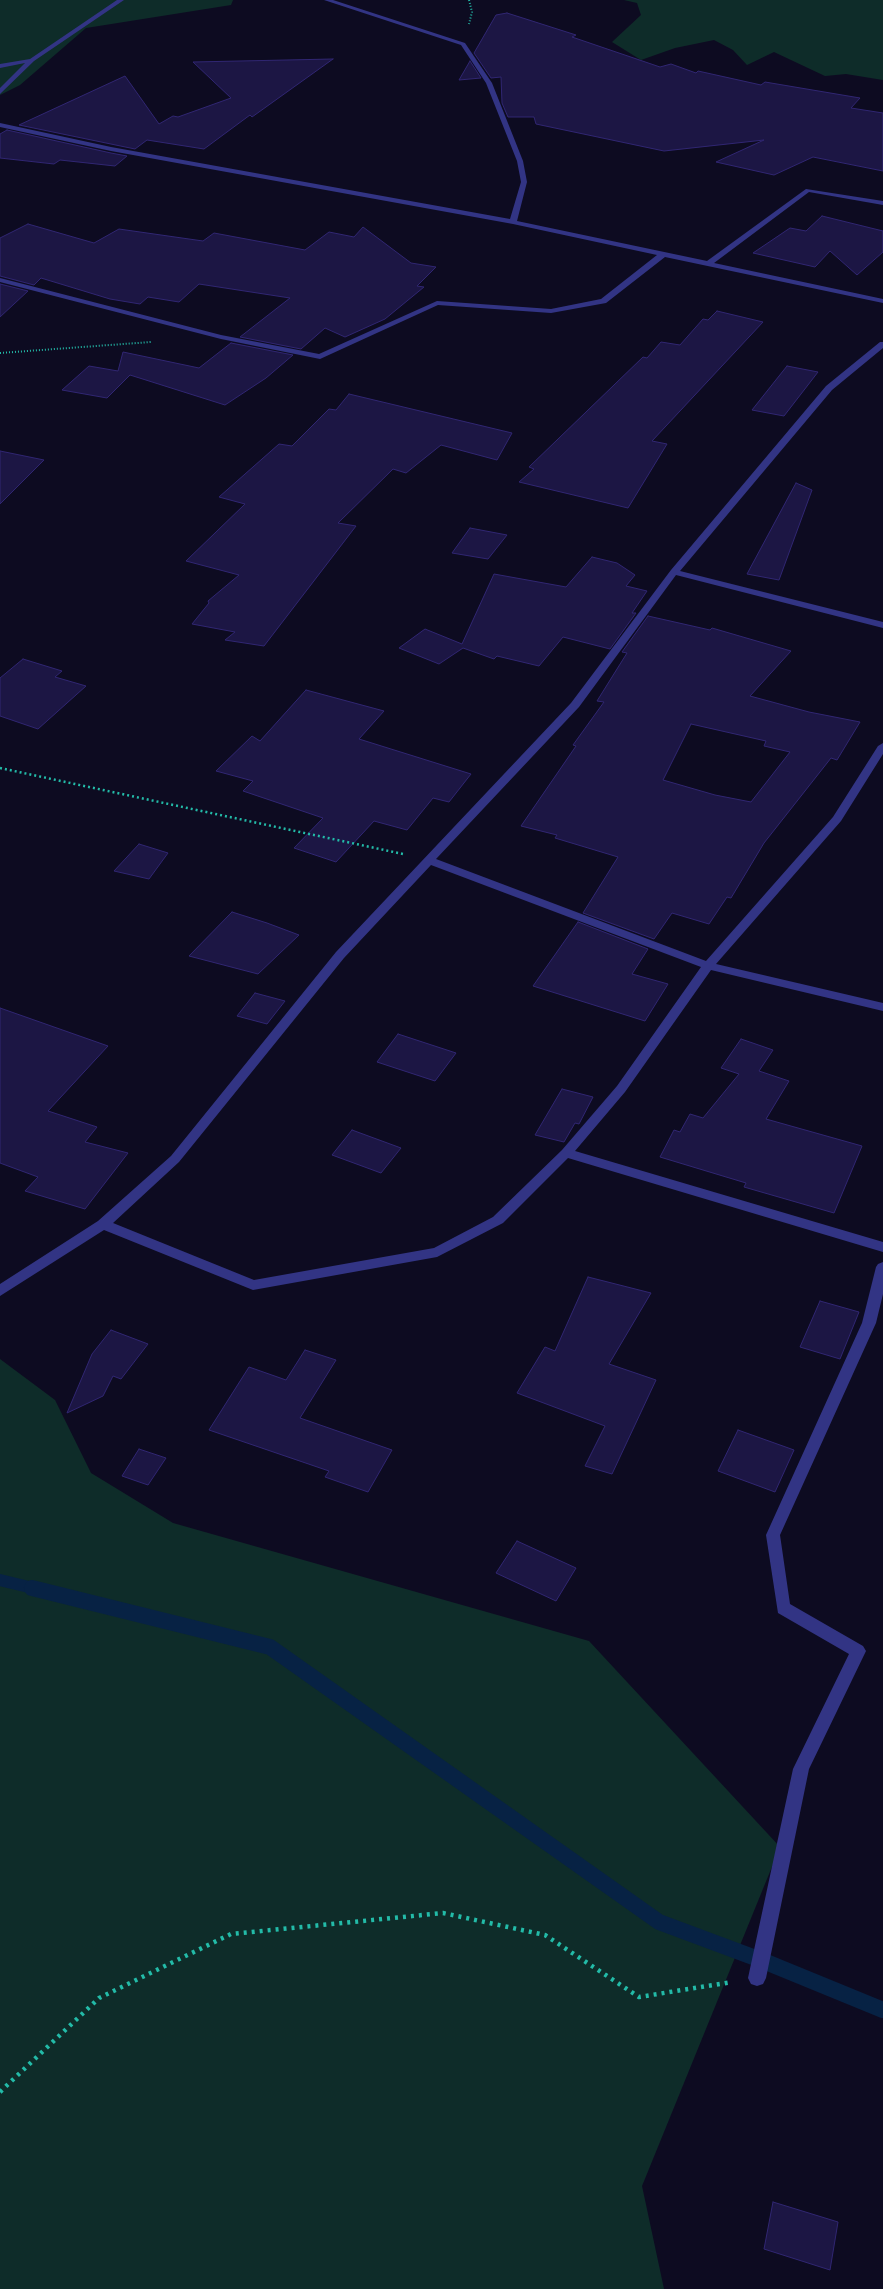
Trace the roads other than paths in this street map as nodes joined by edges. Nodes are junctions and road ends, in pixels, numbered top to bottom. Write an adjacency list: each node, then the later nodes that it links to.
1 (121, 0): 3 (street)
2 (327, 0): 8 (street)
3 (32, 60): 4 (street); 5 (street)
4 (0, 66)
5 (0, 92)
6 (0, 125): 8 (street)
7 (883, 203): 10 (street)
8 (513, 222): 9 (street)
9 (662, 255): 10 (street); 11 (street)
10 (708, 264): 12 (street)
11 (0, 280)
12 (883, 301)
13 (883, 344): 14 (street)
14 (674, 572): 15 (street); 17 (street)
15 (883, 625)
16 (883, 746): 18 (street)
17 (429, 860): 18 (street); 21 (street)
18 (708, 966): 19 (street); 20 (street)
19 (883, 1007)
20 (566, 1153): 21 (street); 22 (street)
21 (103, 1224): 24 (street)
22 (883, 1247)
23 (883, 1267): 25 (street)
24 (0, 1291)
25 (757, 1978)

